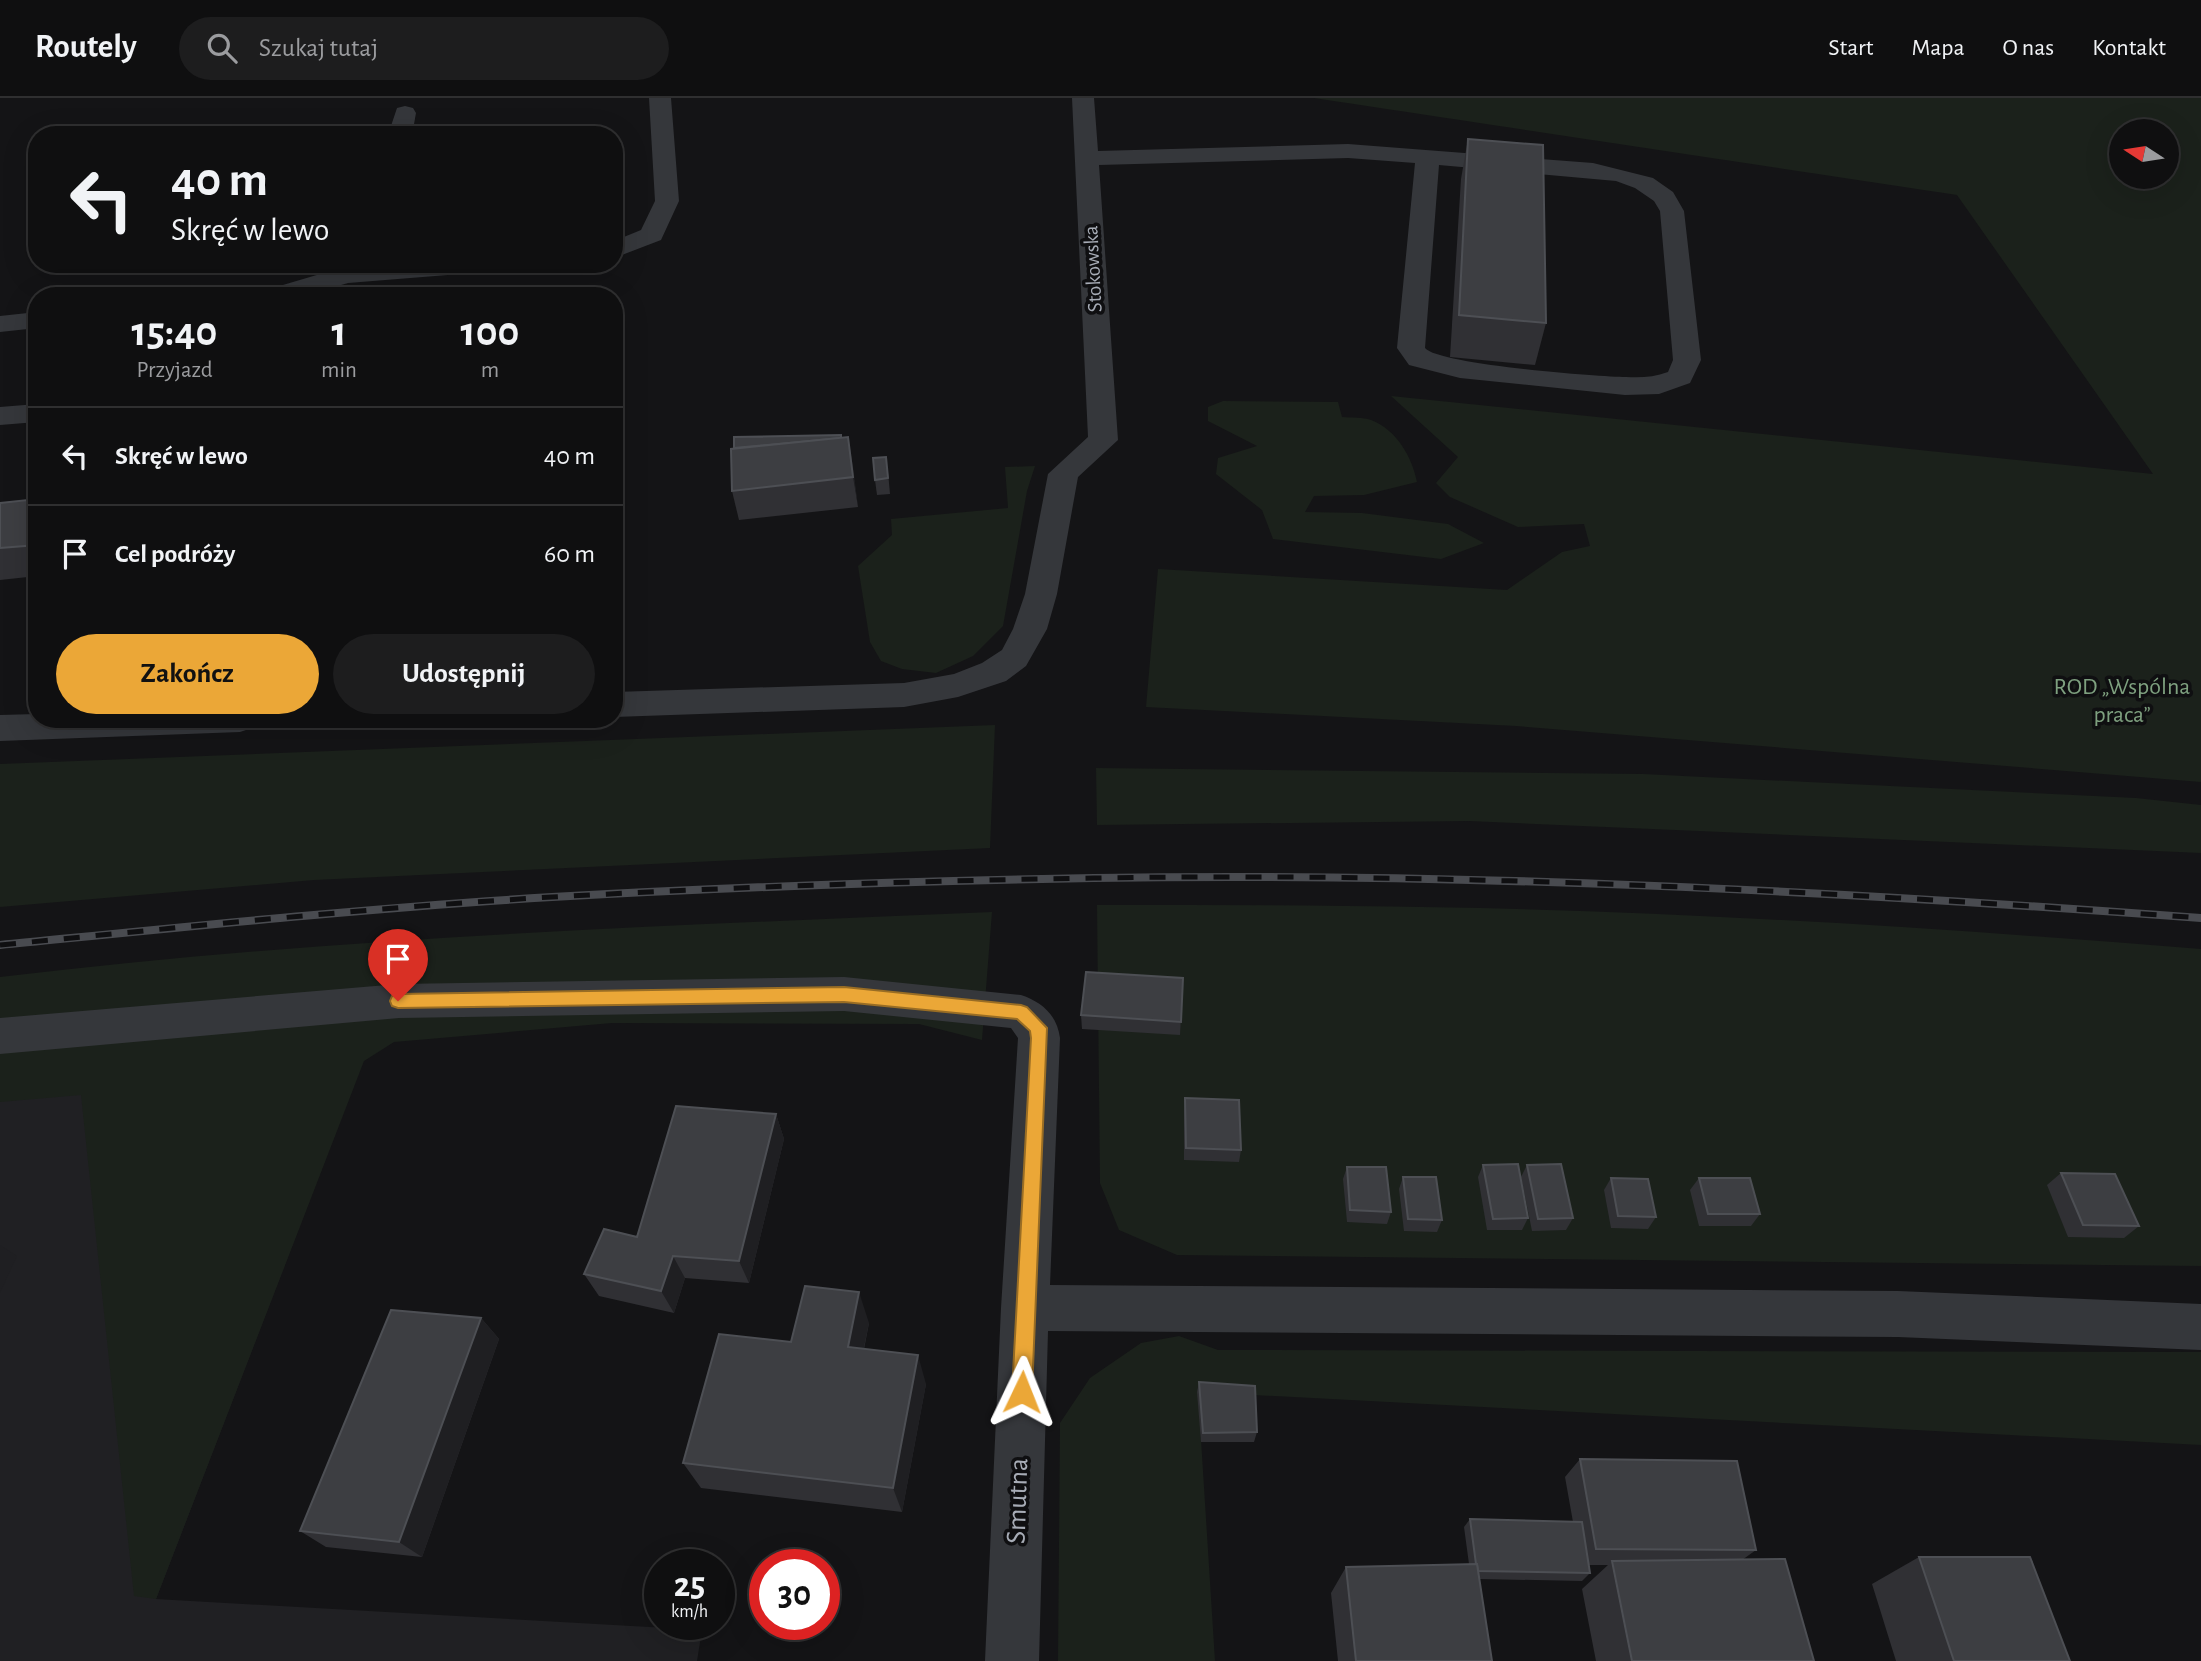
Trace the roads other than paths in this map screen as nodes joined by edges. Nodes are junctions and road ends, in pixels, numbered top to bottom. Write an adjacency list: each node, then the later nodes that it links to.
1 (660, 98): 5 (street)
2 (1083, 98): 4 (street, Stokowska)
3 (1428, 156): 3 (street); 4 (street)
4 (1086, 158): 12 (street, Stokowska)
5 (623, 246)
6 (343, 273): 7 (street)
7 (303, 287)
8 (28, 321): 9 (street)
9 (0, 324)
10 (28, 414): 11 (street)
11 (0, 416)
12 (623, 705)
13 (28, 727): 14 (street)
14 (0, 728)
15 (0, 1035): 16 (street, Smutna)
16 (1025, 1308): 17 (street); 18 (street, Smutna)
17 (2201, 1326)
18 (1012, 1661)

